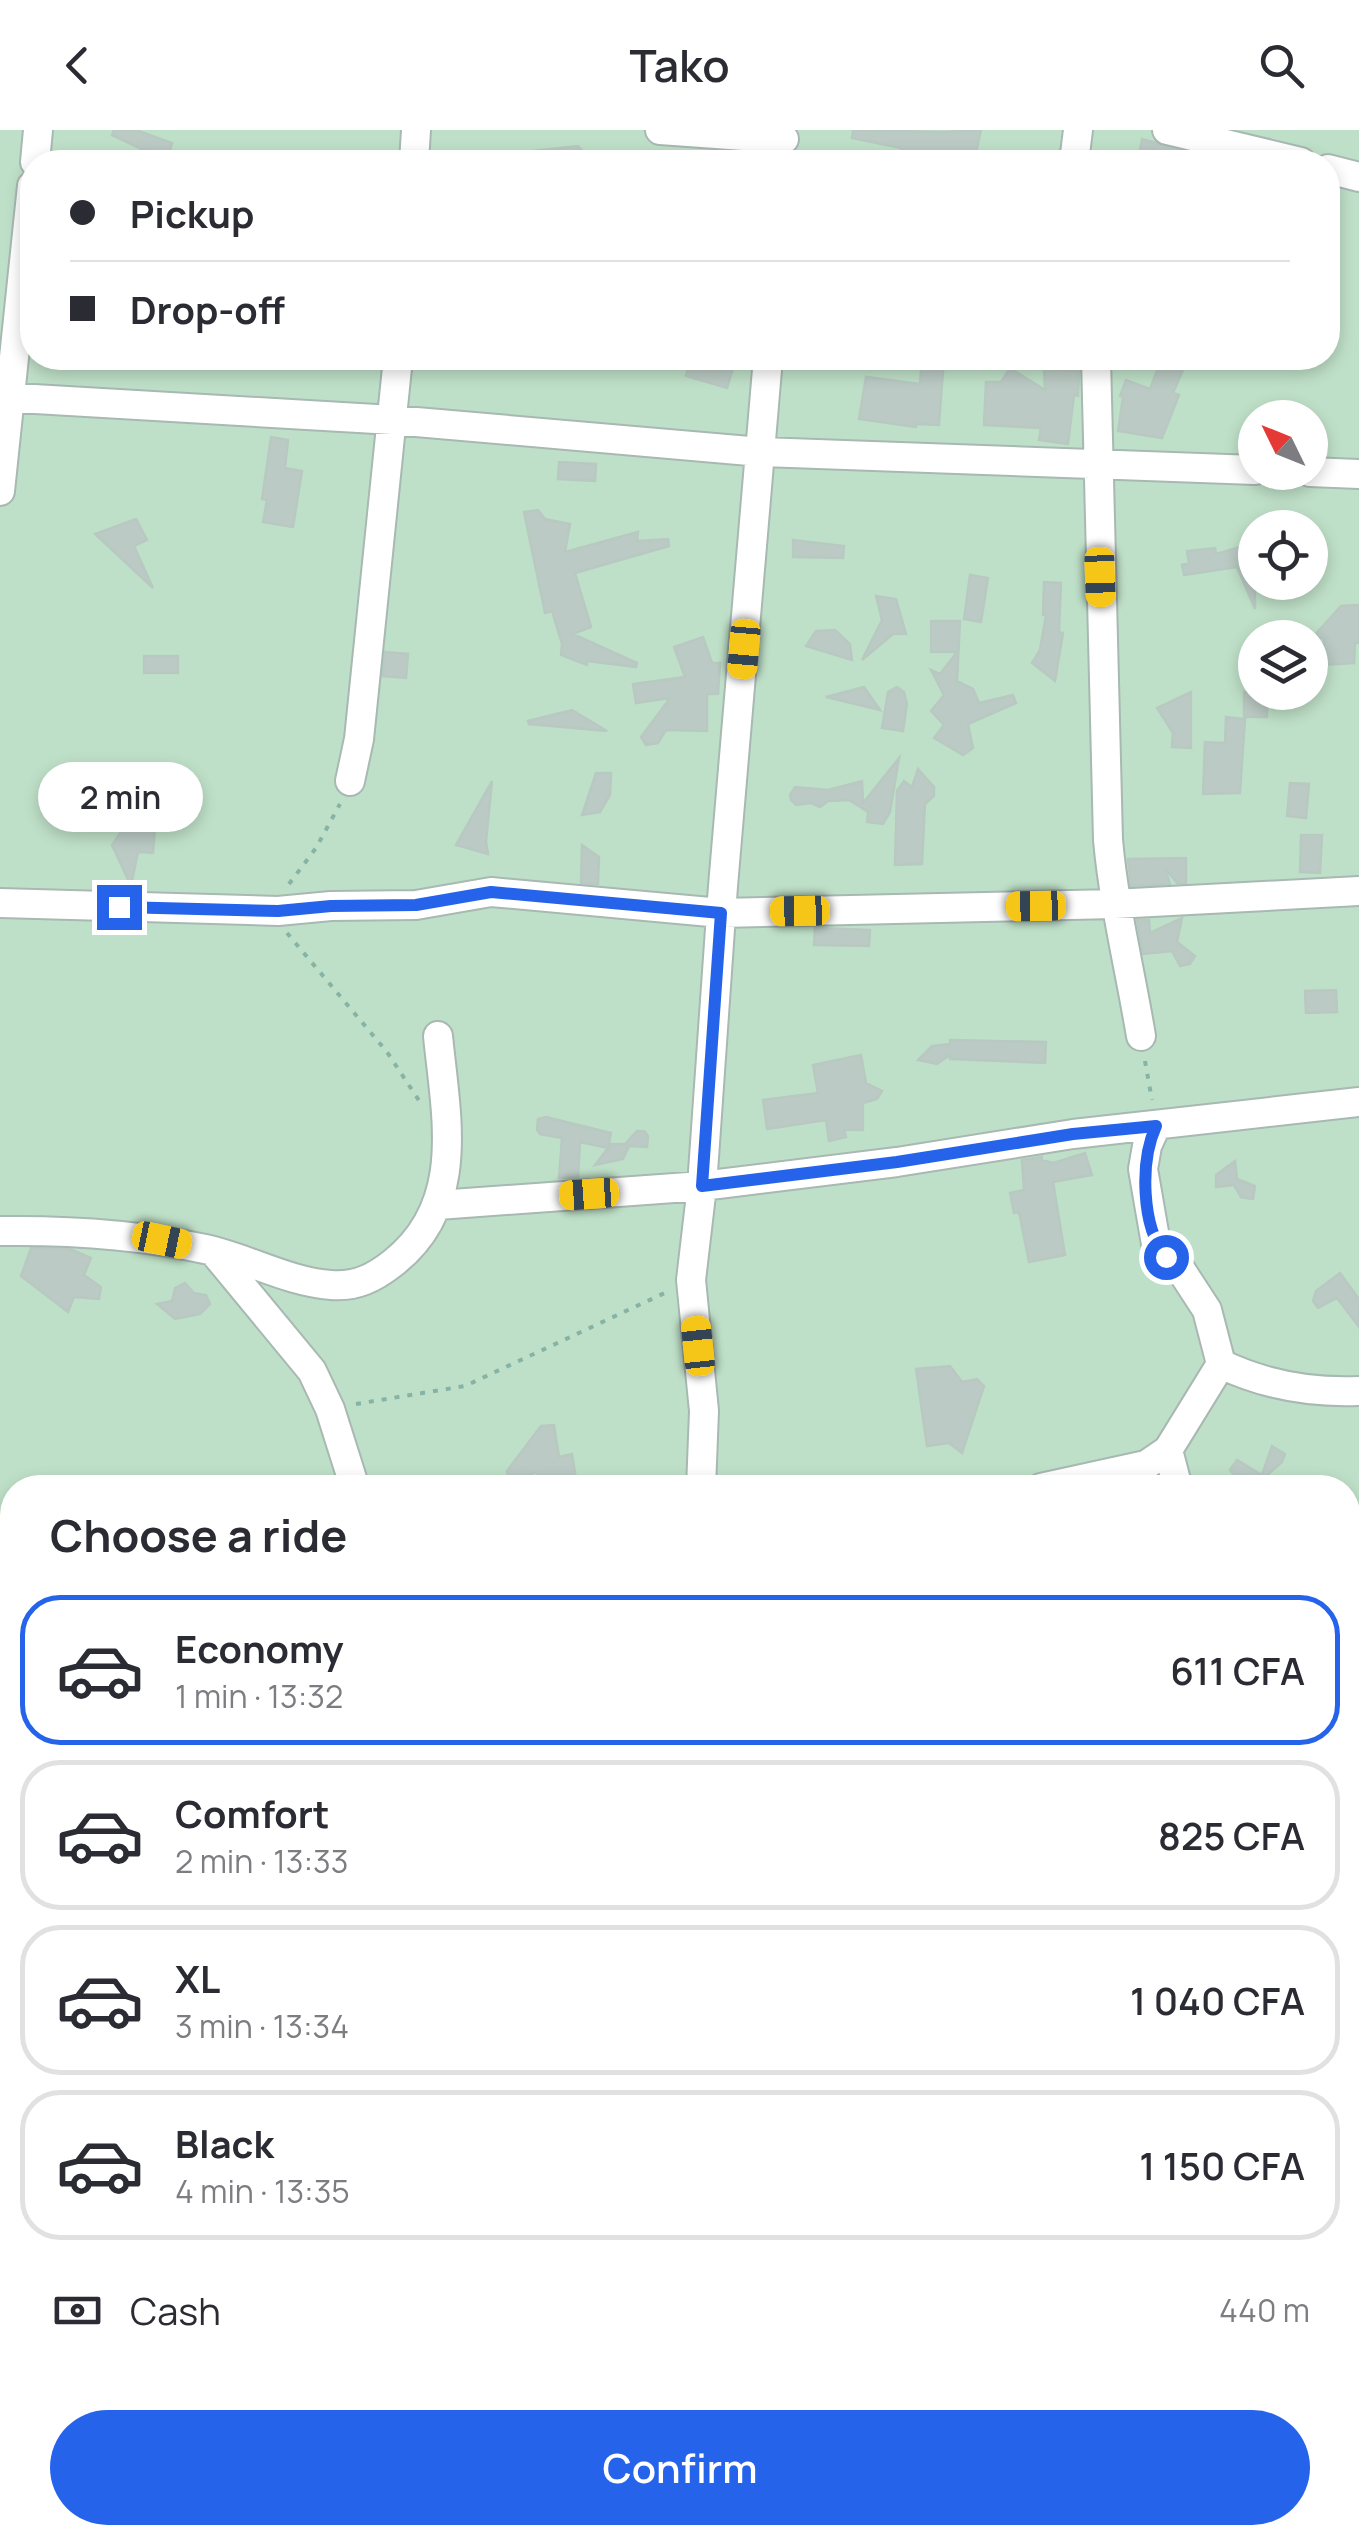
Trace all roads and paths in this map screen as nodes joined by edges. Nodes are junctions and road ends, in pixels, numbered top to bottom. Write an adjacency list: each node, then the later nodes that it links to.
1 (660, 130): 3 (street)
2 (1167, 130): 4 (street)
3 (783, 144)
4 (1251, 150)
5 (20, 283): 9 (street)
6 (397, 370): 10 (street)
7 (767, 370): 11 (street)
8 (1096, 370): 12 (street)
9 (6, 397): 10 (street); 16 (street)
10 (393, 420): 11 (street); 17 (street)
11 (761, 452): 12 (street); 22 (street)
12 (1096, 465): 13 (street); 20 (street)
13 (1238, 469)
14 (1328, 473): 15 (street)
15 (1359, 474)
16 (0, 492)
17 (350, 781): 21 (path)
18 (1359, 891): 20 (street)
19 (0, 903): 21 (street)
20 (1114, 904): 22 (street); 24 (street)
21 (278, 911): 22 (street); 27 (path)
22 (721, 913): 28 (street)
23 (438, 1036): 27 (street)
24 (1141, 1036): 26 (path)
25 (1359, 1102): 26 (street)
26 (1156, 1126): 28 (street); 33 (street)
27 (449, 1146): 29 (street)
28 (702, 1186): 29 (street); 32 (street)
29 (438, 1205): 31 (street)
30 (0, 1231): 31 (street)
31 (212, 1250): 35 (street)
32 (691, 1280): 35 (path); 38 (street)
33 (1221, 1364): 34 (street); 36 (street)
34 (1359, 1391)
35 (330, 1409): 37 (street)
36 (1168, 1450): 39 (street); 40 (street)
37 (351, 1475)
38 (702, 1475)
39 (1100, 1475)
40 (1175, 1475)

